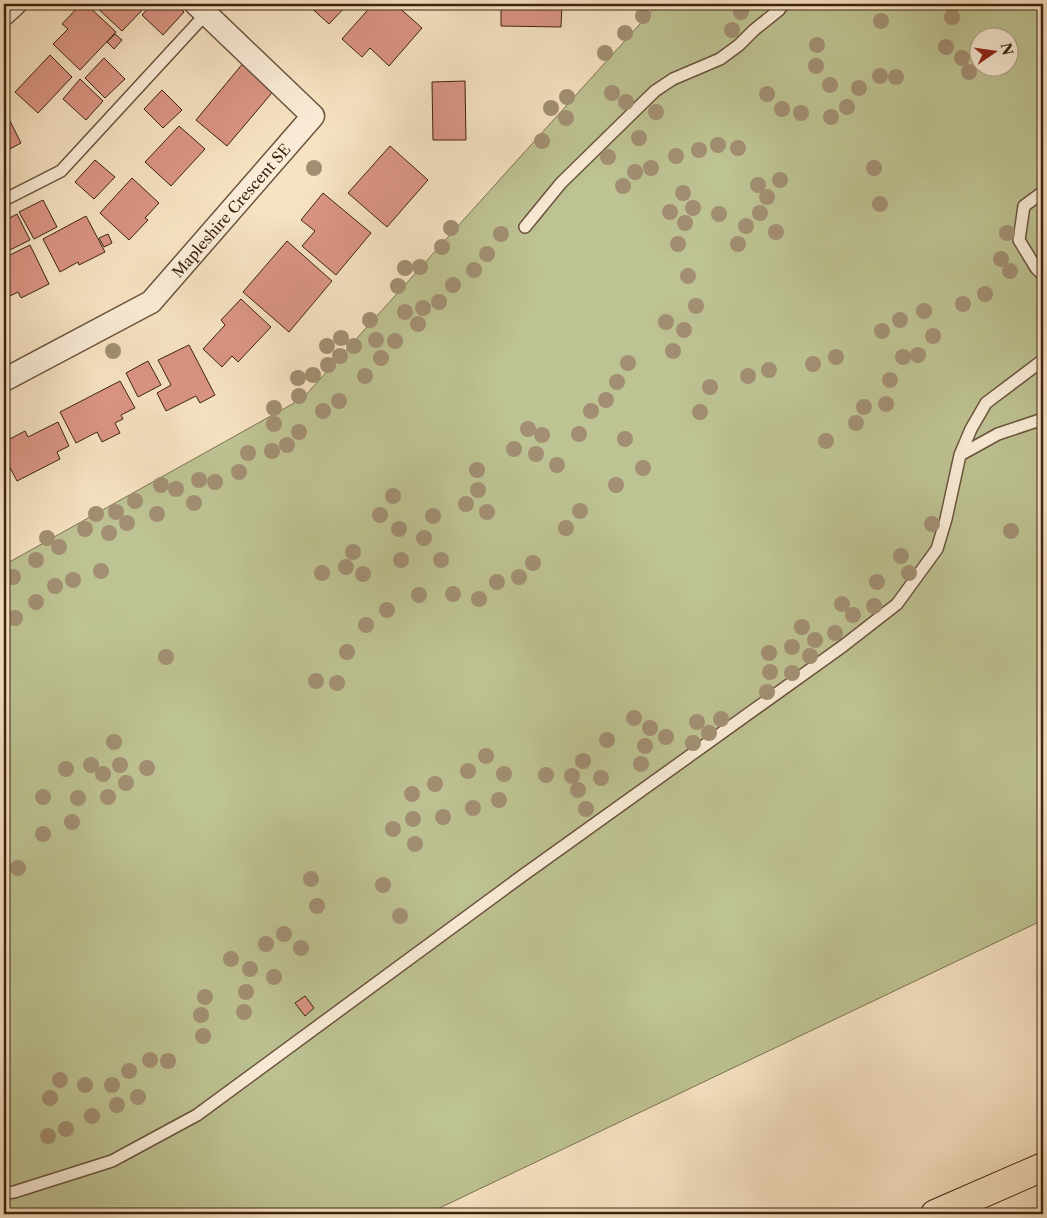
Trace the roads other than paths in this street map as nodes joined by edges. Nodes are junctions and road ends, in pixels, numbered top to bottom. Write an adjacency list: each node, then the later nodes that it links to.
1 (15, 4): 4 (street)
2 (783, 4): 7 (lane)
3 (206, 7): 6 (lane); 10 (street, Mapleshire Crescent SE)
4 (4, 14)
5 (1043, 192): 8 (lane)
6 (4, 200)
7 (525, 227)
8 (1043, 275)
9 (1043, 360): 12 (lane)
10 (4, 380)
11 (1043, 419): 12 (lane)
12 (960, 455): 14 (lane)
13 (1043, 1167): 15 (highway)
14 (4, 1194)
15 (935, 1214)

